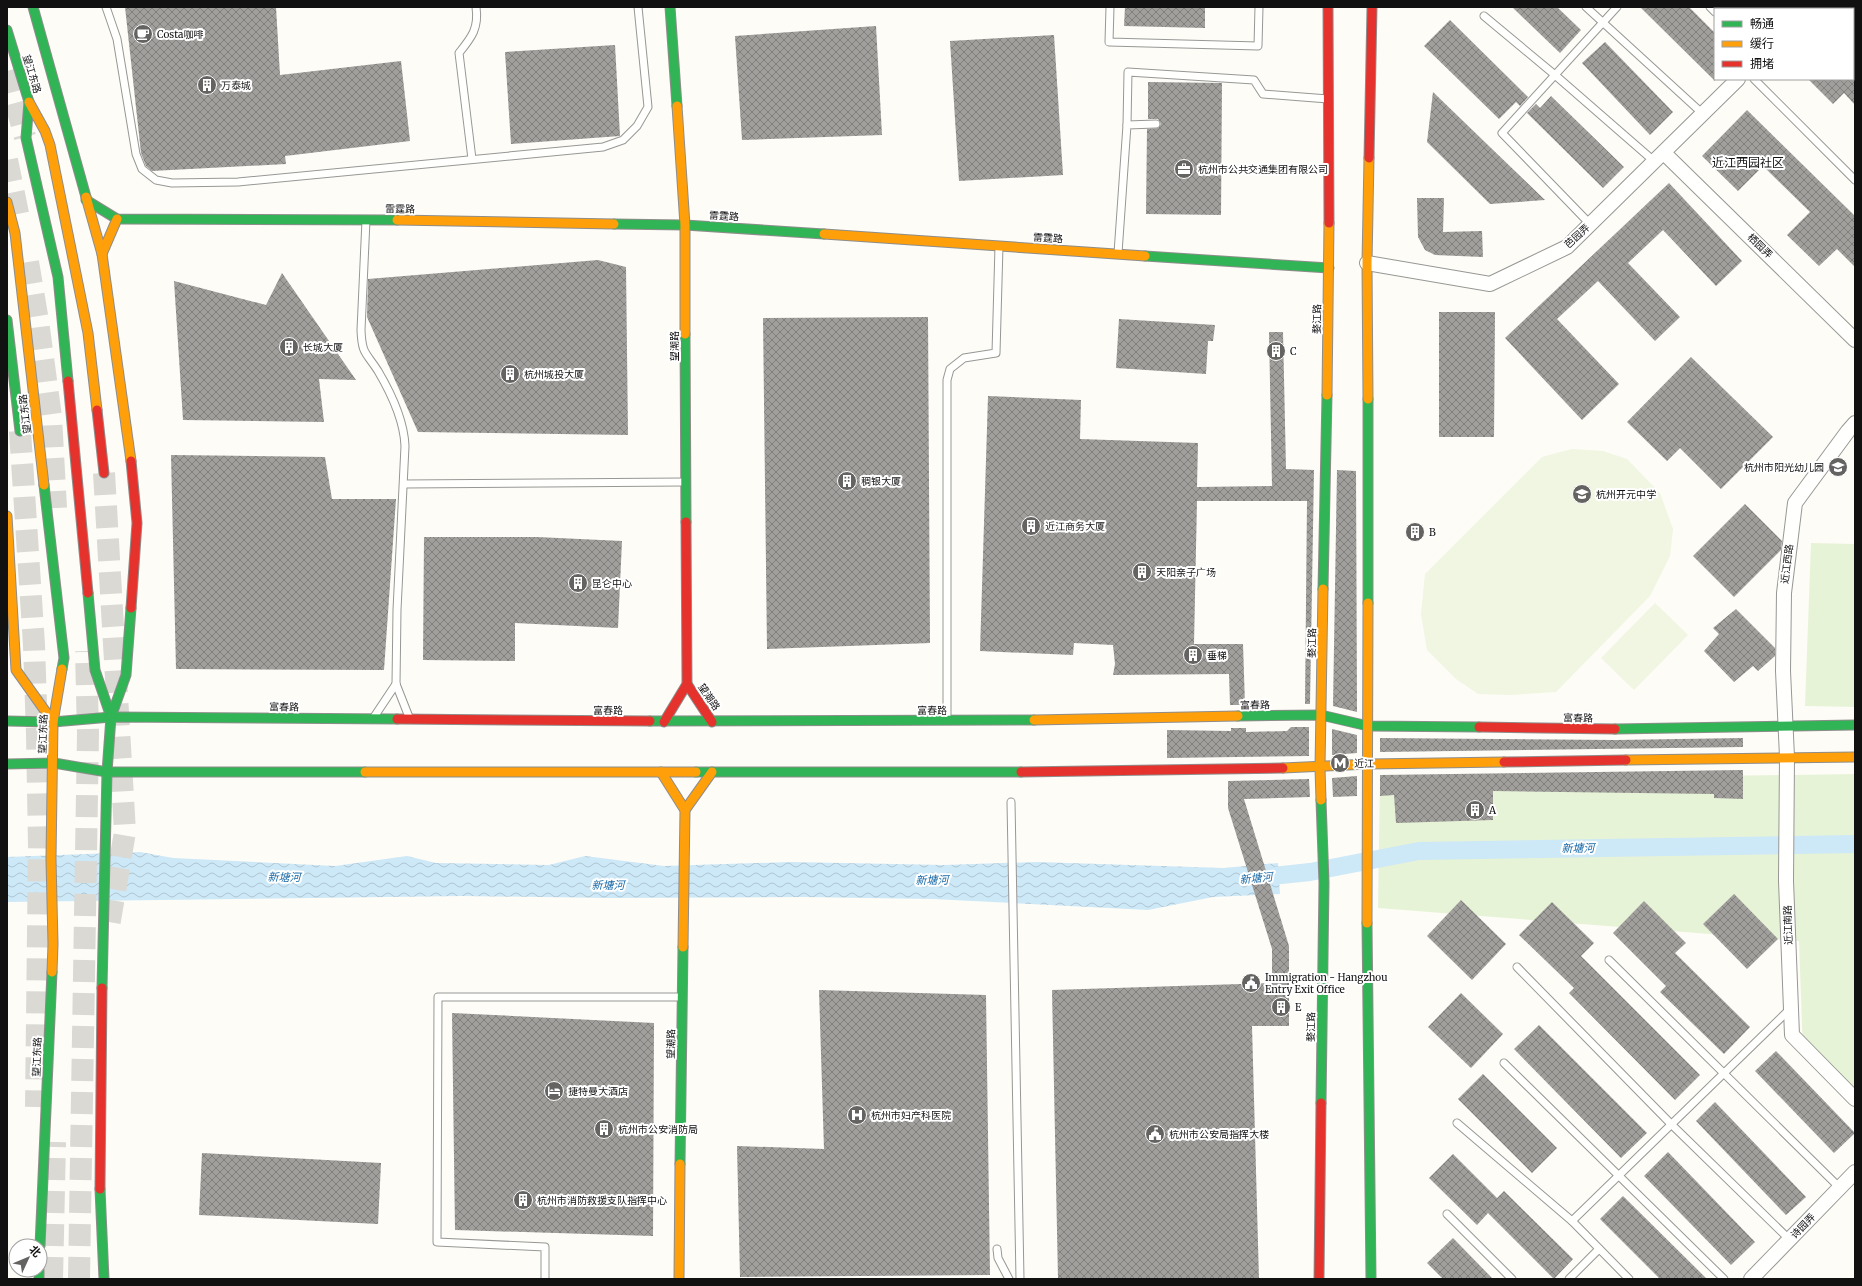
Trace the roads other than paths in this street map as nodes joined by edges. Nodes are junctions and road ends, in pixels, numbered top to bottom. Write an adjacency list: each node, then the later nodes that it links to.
1 (33, 7): 26 (main road)
2 (106, 7): 24 (lane)
3 (476, 7): 24 (lane)
4 (638, 7): 24 (lane)
5 (670, 7): 31 (main road, 望潮路)
6 (1110, 7): 7 (lane)
7 (1258, 7)
8 (1328, 7): 18 (main road, 婺江路)
9 (1372, 7): 35 (main road)
10 (1586, 7): 13 (lane)
11 (1617, 7): 13 (lane)
12 (1484, 16): 15 (lane)
13 (1602, 23): 15 (lane); 20 (lane)
14 (7, 30): 19 (main road, 望江东路)
15 (1555, 75): 23 (lane); 30 (lane)
16 (1737, 80): 20 (street, 芭园弄)
17 (1755, 80): 25 (lane)
18 (1328, 99): 21 (lane); 36 (main road, 婺江路)
19 (29, 102): 41 (main road); 48 (main road, 望江东路)
20 (1703, 114): 23 (street, 芭园弄)
21 (1127, 124): 22 (lane); 34 (lane)
22 (1156, 124)
23 (1660, 157): 30 (street, 芭园弄); 38 (street, 栖园弄)
24 (472, 159)
25 (1855, 180)
26 (86, 200): 28 (main road); 33 (main road)
27 (7, 202): 53 (main road, 望江东路)
28 (117, 219): 29 (main road, 雷霆路); 33 (main road)
29 (366, 219): 31 (main road, 雷霆路); 43 (lane)
30 (1590, 224): 35 (street, 芭园弄)
31 (684, 225): 32 (main road, 雷霆路); 42 (main road, 望潮路)
32 (999, 246): 34 (main road, 雷霆路); 52 (lane)
33 (102, 254): 48 (main road)
34 (1118, 254): 36 (main road, 雷霆路)
35 (1367, 262): 57 (main road)
36 (1329, 268): 47 (main road, 婺江路)
37 (7, 320): 40 (main road)
38 (1855, 340)
39 (1855, 424): 58 (street, 近江西路)
40 (20, 431)
41 (104, 473)
42 (687, 482): 43 (lane); 46 (main road, 望潮路)
43 (404, 484): 45 (lane)
44 (7, 516): 53 (main road)
45 (396, 684): 49 (lane); 50 (lane)
46 (687, 684): 54 (main road, 望潮路); 55 (main road, 望潮路)
47 (1321, 715): 52 (main road, 富春路); 57 (main road, 富春路); 64 (main road, 婺江路)
48 (111, 717): 49 (main road, 富春路); 53 (main road, 富春路); 65 (main road)
49 (372, 719): 50 (main road, 富春路)
50 (410, 720): 54 (main road, 富春路)
51 (7, 721): 53 (main road, 富春路)
52 (946, 721): 55 (main road, 富春路)
53 (53, 722): 61 (main road, 望江东路)
54 (664, 722): 55 (main road, 富春路)
55 (712, 722)
56 (1855, 725): 58 (main road, 富春路)
57 (1368, 726): 58 (main road, 富春路); 63 (main road)
58 (1787, 726): 59 (street, 近江南路)
59 (1787, 757): 60 (main road); 63 (main road); 73 (street, 近江南路)
60 (1855, 757)
61 (54, 763): 62 (main road); 65 (main road); 84 (main road, 望江东路)
62 (7, 764)
63 (1369, 764): 64 (main road); 94 (main road)
64 (1320, 768): 67 (main road); 93 (main road, 婺江路)
65 (107, 772): 66 (main road); 88 (main road)
66 (660, 772): 67 (main road); 69 (main road)
67 (712, 772): 69 (main road)
68 (1011, 802): 92 (lane)
69 (685, 810): 72 (main road, 望潮路)
70 (1609, 960): 75 (lane)
71 (1517, 967): 78 (lane)
72 (682, 997): 89 (lane); 90 (main road, 望潮路)
73 (1791, 1008): 75 (lane); 76 (street, 近江南路)
74 (1504, 1063): 80 (lane)
75 (1723, 1074): 78 (lane); 81 (lane)
76 (1855, 1099)
77 (1457, 1123): 83 (lane)
78 (1671, 1124): 80 (lane); 85 (lane)
79 (1855, 1172): 81 (street, 诗园弄)
80 (1618, 1176): 83 (lane); 98 (lane)
81 (1840, 1188): 85 (street, 诗园弄)
82 (1447, 1214): 95 (lane)
83 (1572, 1221): 87 (lane)
84 (40, 1238)
85 (1790, 1240): 99 (street, 诗园弄)
86 (997, 1249): 91 (lane)
87 (1599, 1249): 96 (lane); 97 (lane)
88 (104, 1279)
89 (545, 1279)
90 (679, 1279)
91 (1009, 1279)
92 (1020, 1279)
93 (1319, 1279)
94 (1371, 1279)
95 (1512, 1279)
96 (1569, 1279)
97 (1629, 1279)
98 (1724, 1279)
99 (1751, 1279)

